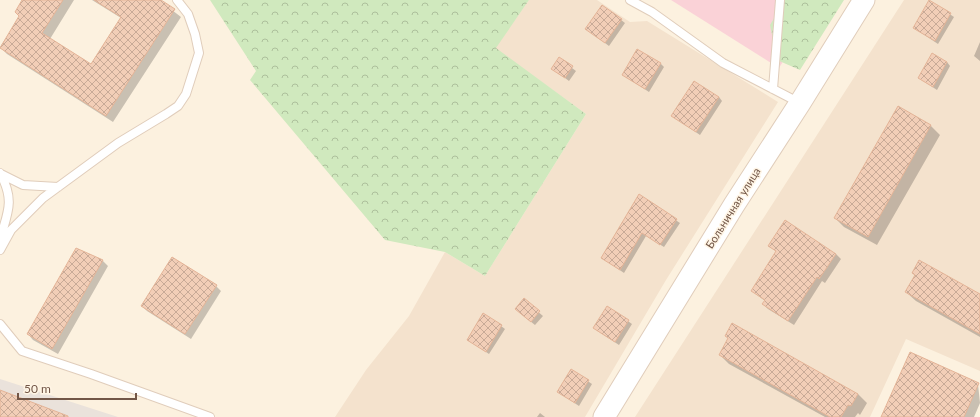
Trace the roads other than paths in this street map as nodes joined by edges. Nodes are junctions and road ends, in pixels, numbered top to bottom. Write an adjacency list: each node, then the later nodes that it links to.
1 (177, 0): 8 (lane)
2 (630, 0): 5 (lane)
3 (780, 0): 5 (lane)
4 (864, 0): 6 (street, Больничная улица)
5 (773, 89): 6 (lane)
6 (800, 103): 13 (street, Больничная улица)
7 (0, 173): 8 (lane); 9 (lane)
8 (58, 187): 10 (lane)
9 (0, 239)
10 (0, 250)
11 (0, 324): 12 (lane)
12 (210, 417)
13 (604, 417)

